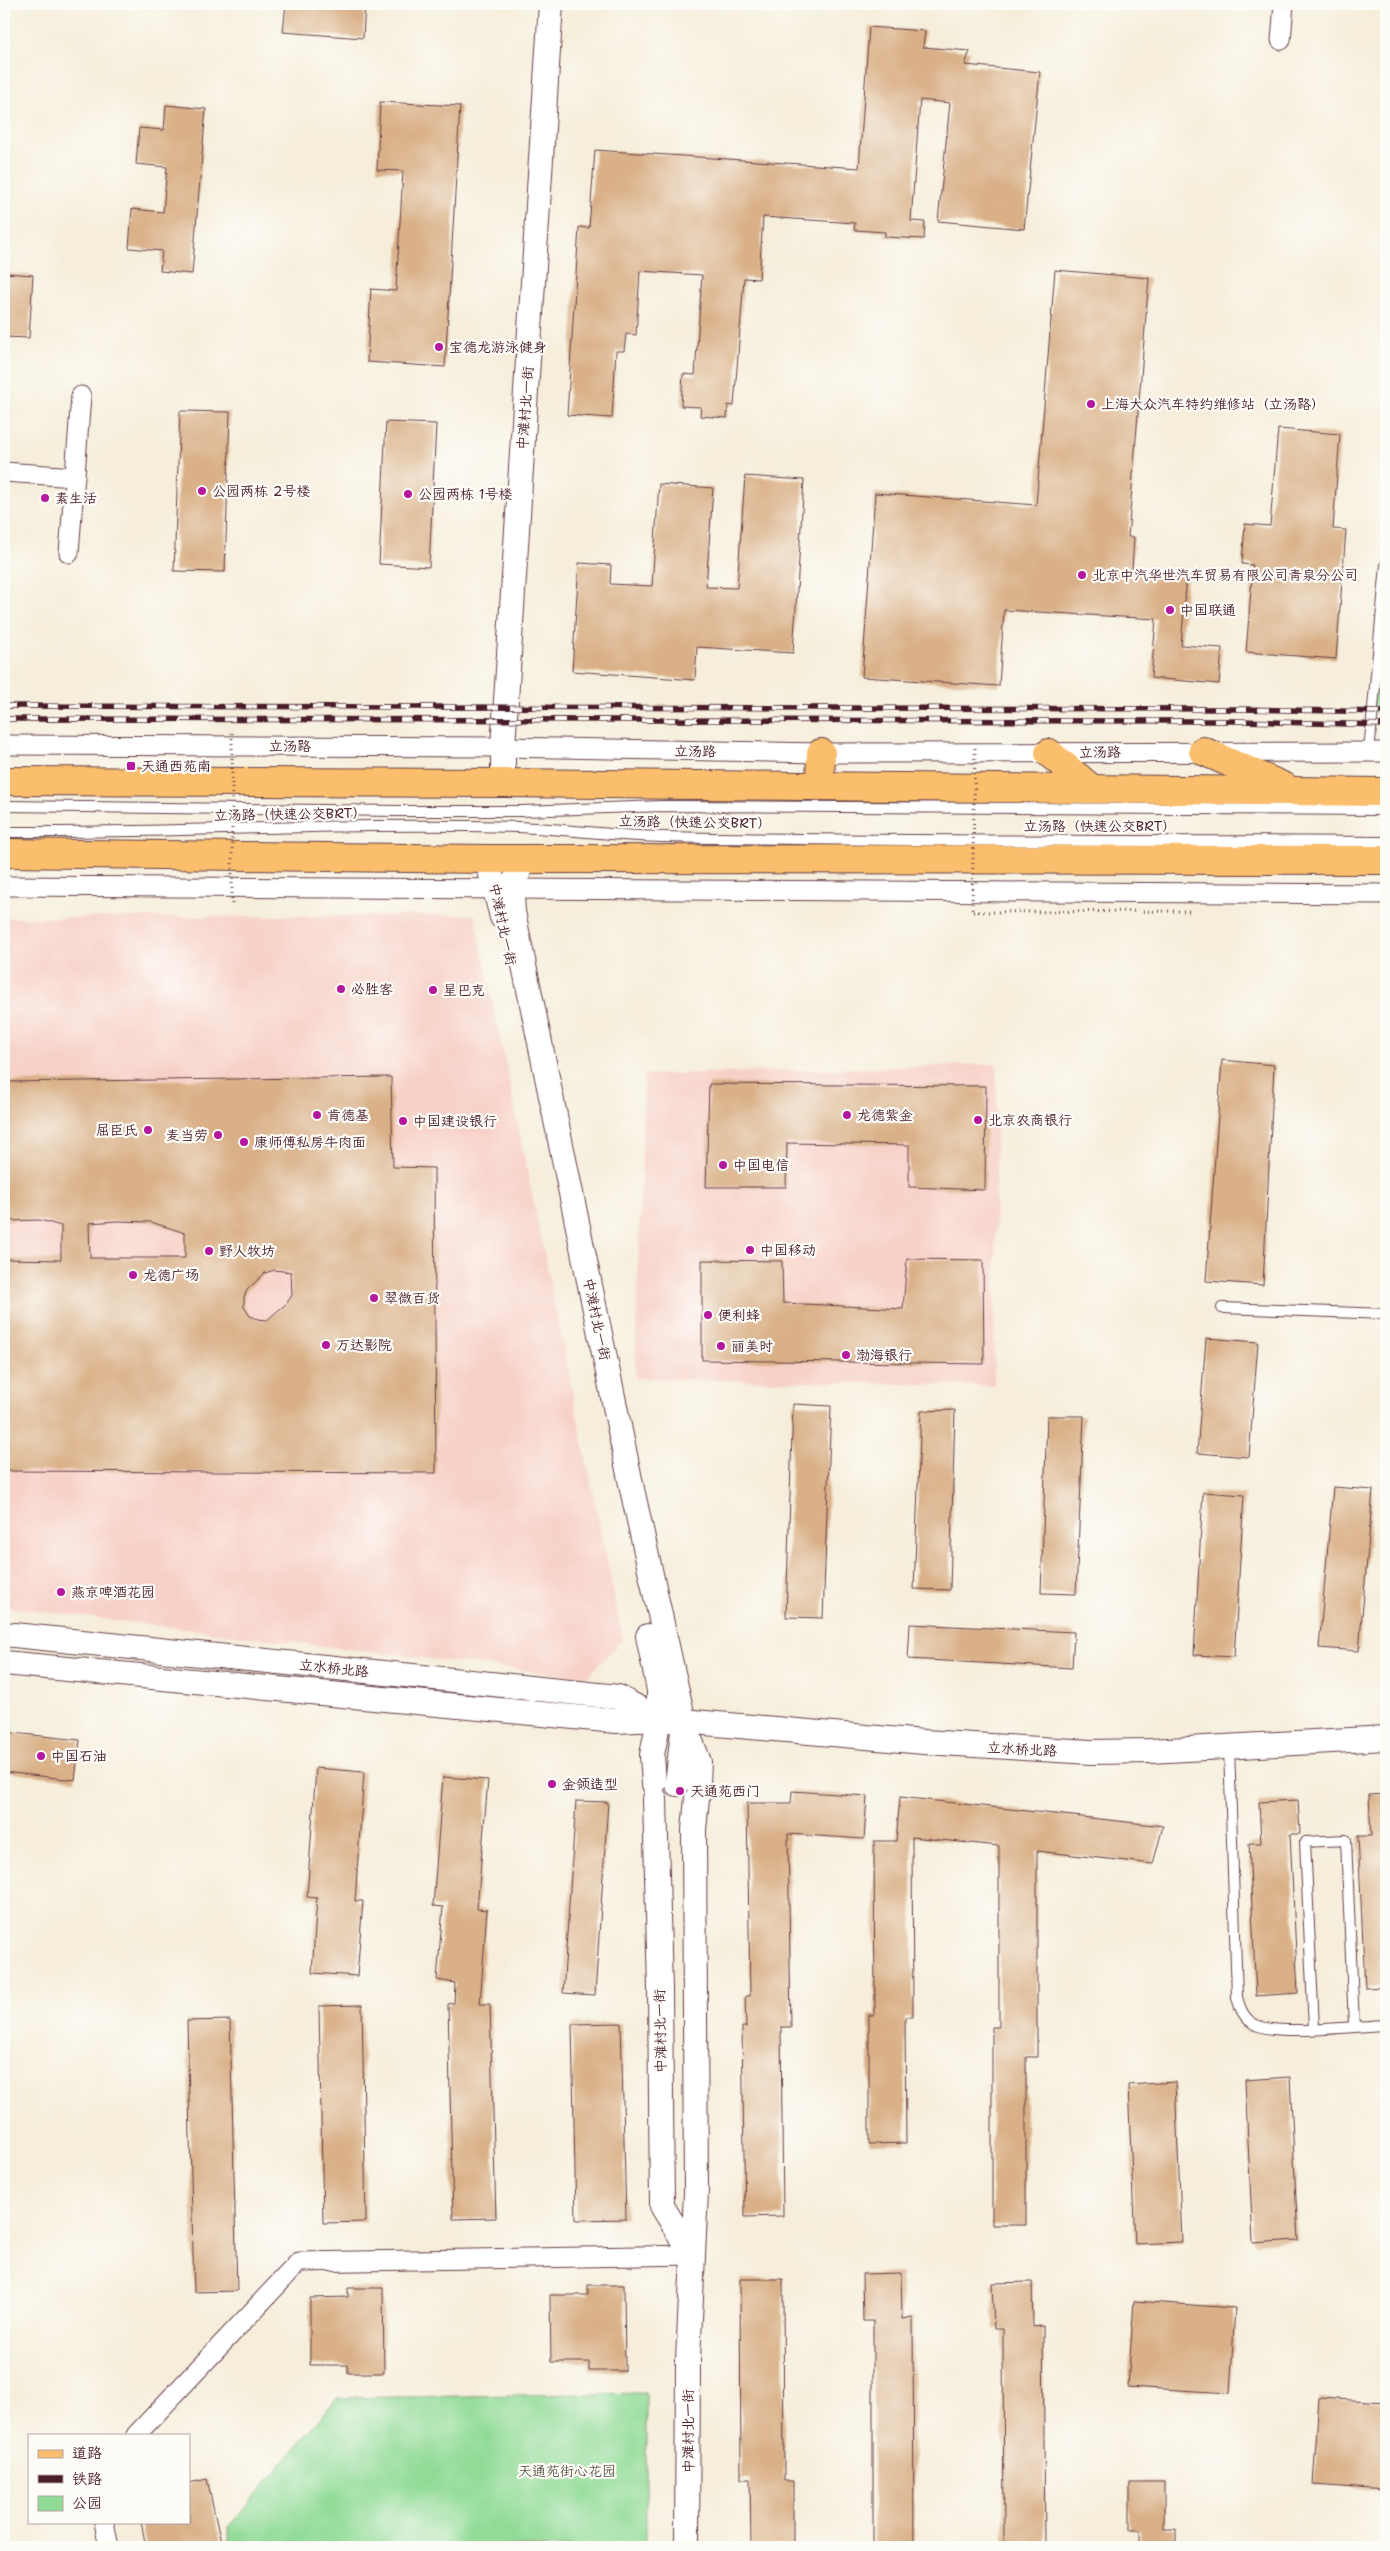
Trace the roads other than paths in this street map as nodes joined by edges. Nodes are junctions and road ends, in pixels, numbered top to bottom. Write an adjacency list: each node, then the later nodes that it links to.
1 (551, 4): 10 (street, 中滩村北一街)
2 (1284, 4): 3 (street)
3 (1281, 40)
4 (82, 396): 6 (street)
5 (4, 472): 6 (street)
6 (76, 477): 7 (street)
7 (70, 553)
8 (1386, 565): 12 (lane)
9 (4, 745): 10 (street, 立汤路)
10 (503, 747): 13 (street, 立汤路); 16 (street, 中滩村北一街)
11 (1203, 751): 12 (street, 立汤路); 14 (street, 立汤路); 19 (main road)
12 (1378, 752)
13 (821, 753): 14 (street, 立汤路); 17 (main road)
14 (1049, 753): 18 (main road)
15 (4, 781): 16 (main road)
16 (503, 782): 17 (main road)
17 (820, 785): 18 (main road)
18 (1091, 788): 19 (main road)
19 (1296, 791): 20 (main road)
20 (1386, 792)
21 (4, 806): 22 (lane, 立汤路（快速公交BRT）)
22 (1386, 810)
23 (4, 832): 24 (lane, 立汤路（快速公交BRT）)
24 (1386, 842)
25 (4, 853): 26 (main road)
26 (487, 859): 27 (main road); 30 (street, 中滩村北一街)
27 (528, 859): 28 (main road); 30 (street, 中滩村北一街)
28 (1386, 860)
29 (4, 886): 30 (street)
30 (504, 890): 31 (street); 36 (street, 中滩村北一街); 37 (street, 中滩村北一街)
31 (1386, 894)
32 (1222, 1308): 33 (lane)
33 (1386, 1314)
34 (4, 1634): 36 (street, 立水桥北路)
35 (4, 1663): 36 (street, 立水桥北路)
36 (660, 1719): 37 (street, 立水桥北路); 40 (street, 中滩村北一街)
37 (684, 1722): 39 (street, 立水桥北路); 40 (street, 中滩村北一街)
38 (1386, 1738): 39 (street, 立水桥北路)
39 (1229, 1747): 43 (lane)
40 (676, 1791): 44 (street, 中滩村北一街); 44 (street, 中滩村北一街)
41 (1386, 2025): 42 (lane)
42 (1354, 2026): 43 (lane); 43 (lane)
43 (1314, 2028)
44 (692, 2254): 45 (street); 48 (street, 中滩村北一街)
45 (137, 2434)
46 (104, 2524): 47 (street)
47 (109, 2547)
48 (687, 2547)

